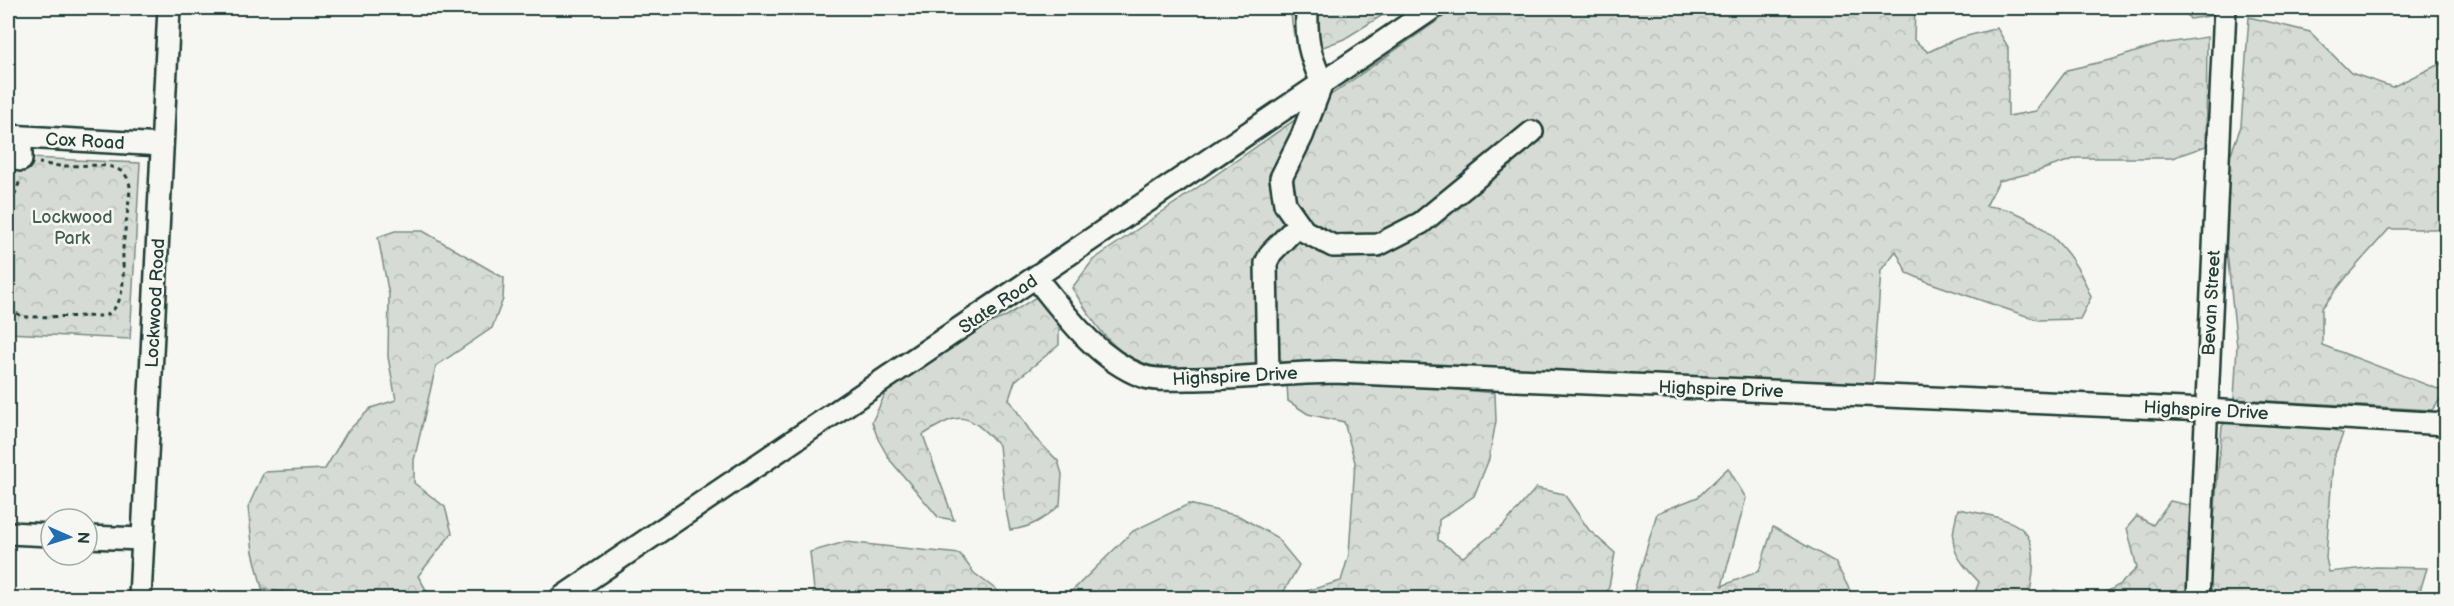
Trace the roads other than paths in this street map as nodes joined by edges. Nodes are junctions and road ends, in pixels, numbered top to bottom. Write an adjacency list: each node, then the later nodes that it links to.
1 (169, 8): 8 (street, Lockwood Road)
2 (1307, 8): 5 (street)
3 (1434, 8): 5 (street, State Road)
4 (2225, 8): 13 (street, Bevan Street)
5 (1322, 83): 10 (street); 11 (street, State Road)
6 (1532, 132): 10 (street)
7 (14, 136): 8 (street, Cox Road); 9 (street)
8 (162, 145): 18 (street, Lockwood Road)
9 (21, 160)
10 (1299, 224): 12 (street)
11 (1036, 278): 12 (street, Highspire Drive); 20 (street, State Road)
12 (1268, 375): 13 (street, Highspire Drive)
13 (2206, 410): 14 (street, Highspire Drive); 21 (street, Bevan Street)
14 (2446, 424)
15 (8, 533): 16 (street)
16 (39, 534)
17 (99, 537): 18 (street)
18 (143, 539): 19 (street, Lockwood Road)
19 (140, 598)
20 (561, 598)
21 (2198, 598)

